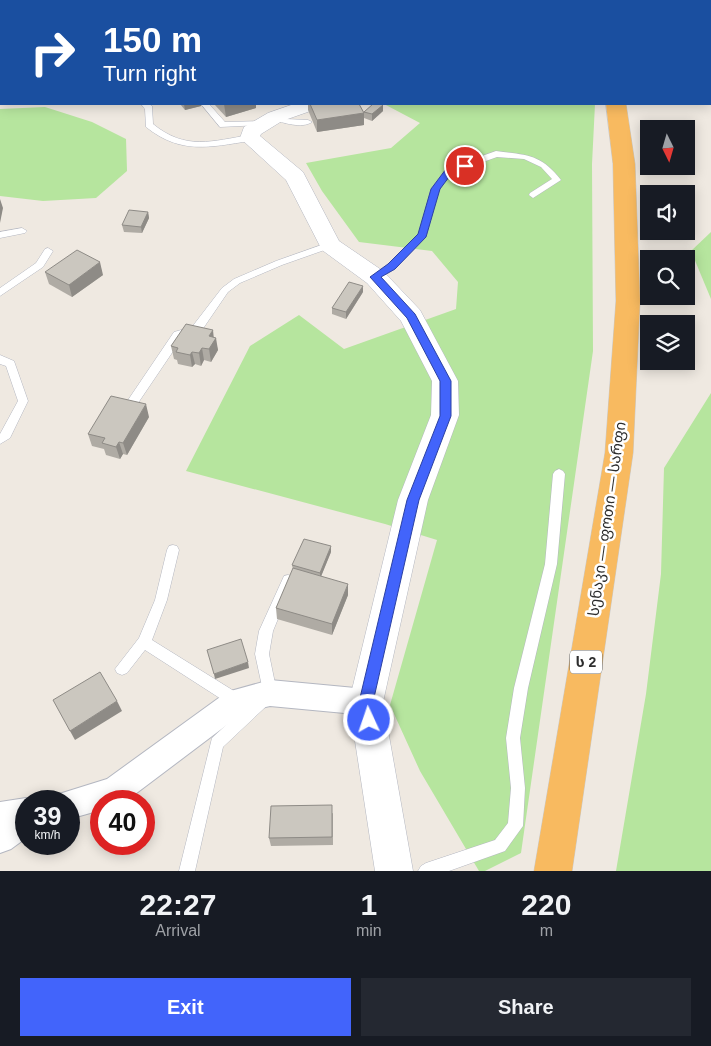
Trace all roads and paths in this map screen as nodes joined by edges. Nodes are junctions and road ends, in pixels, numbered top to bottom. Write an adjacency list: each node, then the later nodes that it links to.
1 (146, 105): 5 (lane)
2 (206, 105): 5 (lane)
3 (616, 105): 32 (highway, სენაკი — ფოთი — სარფი / ს 2)
4 (310, 113): 5 (street)
5 (262, 126): 9 (street)
6 (533, 195): 11 (lane)
7 (22, 231): 8 (lane)
8 (0, 235)
9 (330, 245): 11 (street); 14 (lane)
10 (48, 251): 12 (lane)
11 (375, 277): 23 (street)
12 (0, 293)
13 (0, 358): 15 (lane)
14 (130, 406)
15 (0, 440)
16 (559, 474): 31 (lane)
17 (173, 550): 19 (lane)
18 (288, 580): 21 (lane)
19 (144, 642): 20 (lane); 22 (lane)
20 (122, 669)
21 (270, 693): 22 (street); 23 (street); 29 (lane)
22 (237, 701): 24 (street)
23 (366, 702): 30 (street)
24 (80, 801)
25 (15, 815): 26 (street)
26 (0, 817)
27 (15, 828): 28 (street)
28 (0, 838)
29 (187, 871)
30 (394, 871)
31 (426, 871)
32 (553, 871)

